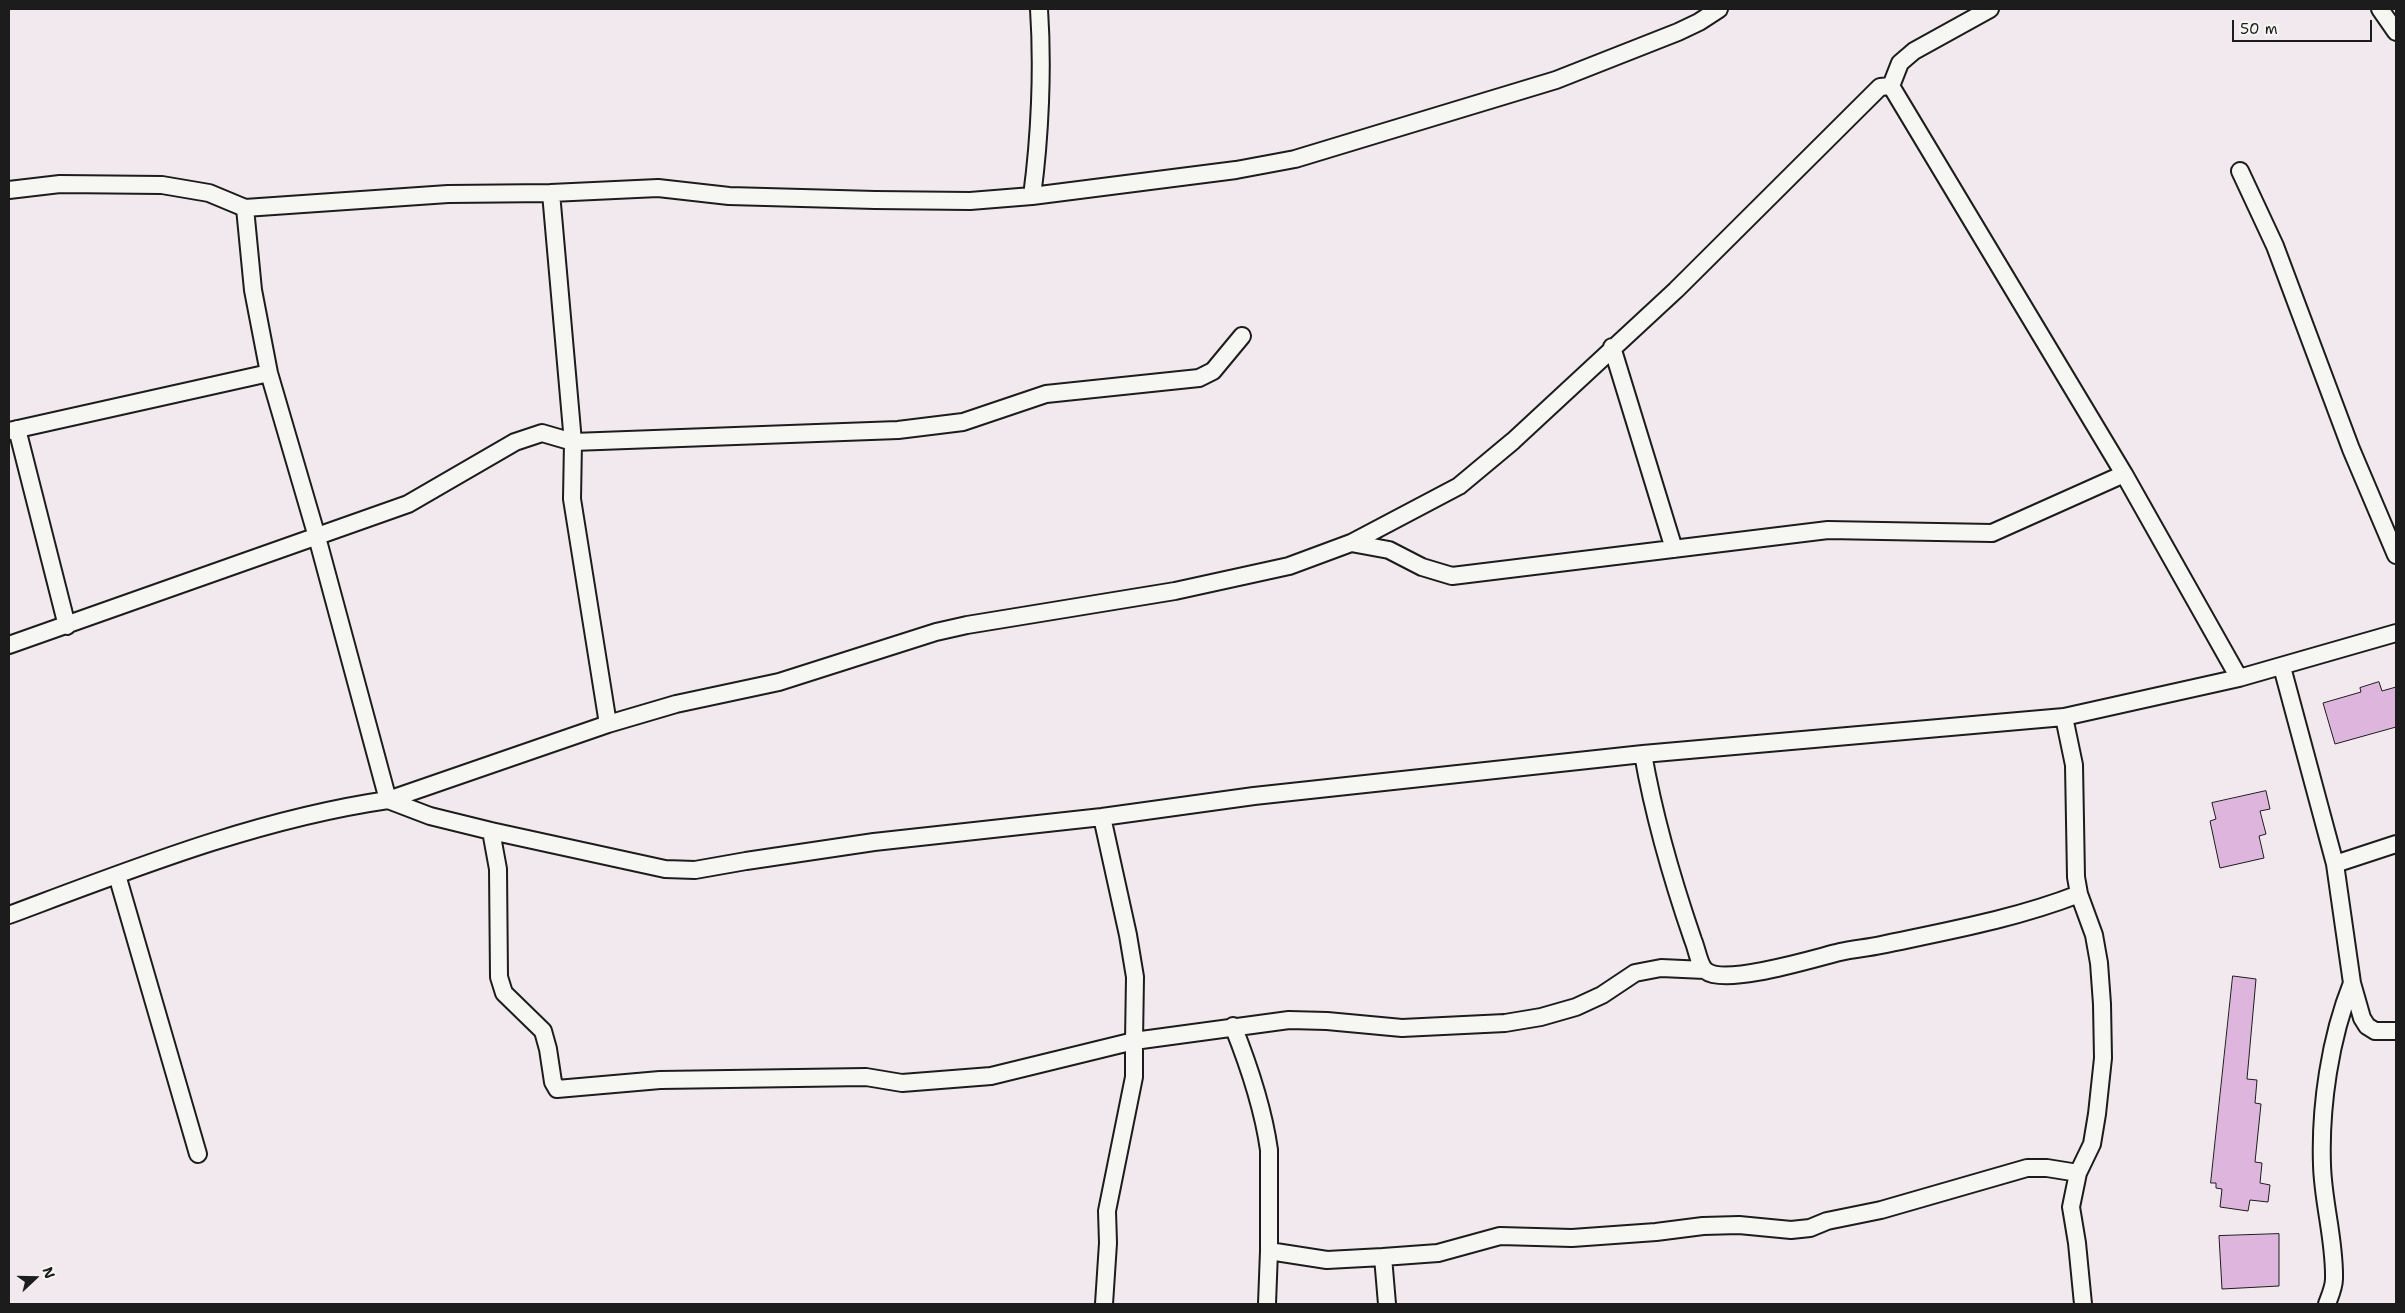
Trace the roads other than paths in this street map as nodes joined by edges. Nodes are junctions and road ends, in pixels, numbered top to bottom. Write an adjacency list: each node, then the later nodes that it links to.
1 (1039, 9): 10 (street)
2 (1719, 9): 10 (street)
3 (1990, 9): 6 (street)
4 (2380, 9): 5 (street)
5 (2396, 32)
6 (1891, 86): 13 (street); 17 (street)
7 (2240, 171): 21 (street)
8 (9, 190): 11 (street)
9 (552, 193): 10 (street); 11 (street); 16 (street)
10 (1032, 196)
11 (245, 208): 14 (street)
12 (1242, 336): 16 (street)
13 (1612, 347): 19 (street); 20 (street)
14 (269, 373): 15 (street); 18 (street)
15 (13, 430): 22 (street)
16 (573, 442): 18 (street); 28 (street)
17 (2124, 474): 20 (street); 26 (street)
18 (317, 537): 22 (street); 30 (street)
19 (1351, 543): 20 (street); 28 (street)
20 (1674, 549)
21 (2396, 555)
22 (67, 626): 24 (street)
23 (2396, 633): 25 (street)
24 (9, 645)
25 (2282, 667): 26 (street); 34 (street)
26 (2239, 678): 27 (street)
27 (2064, 717): 29 (street); 36 (street)
28 (608, 724): 30 (street)
29 (1644, 754): 31 (street); 38 (street)
30 (388, 800): 32 (street); 35 (street)
31 (1102, 817): 32 (street); 42 (street)
32 (490, 831): 42 (street)
33 (2396, 844): 34 (street)
34 (2335, 864): 39 (street)
35 (117, 874): 37 (street); 43 (street)
36 (2079, 894): 38 (street); 44 (street)
37 (9, 915)
38 (1704, 970): 40 (street)
39 (2352, 983): 41 (street); 51 (street)
40 (1233, 1026): 42 (street); 45 (street)
41 (2396, 1032)
42 (1134, 1041): 47 (street)
43 (198, 1154)
44 (2078, 1173): 46 (street); 50 (street)
45 (1269, 1251): 46 (street); 48 (street)
46 (1384, 1257): 49 (street)
47 (1104, 1304)
48 (1267, 1304)
49 (1387, 1304)
50 (2083, 1304)
51 (2327, 1304)

